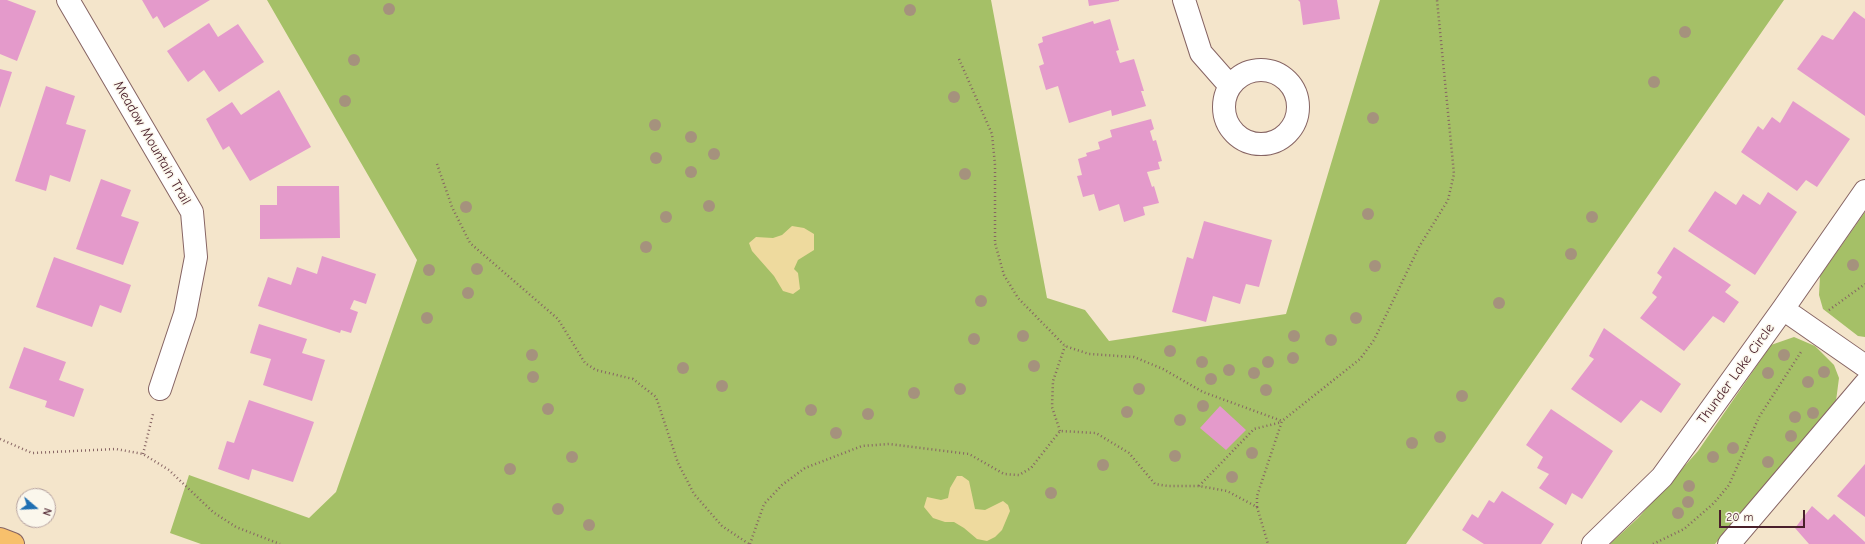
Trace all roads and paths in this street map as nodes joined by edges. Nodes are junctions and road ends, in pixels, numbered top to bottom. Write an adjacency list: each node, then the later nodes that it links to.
1 (68, 0): 14 (street, Meadow Mountain Trail)
2 (1184, 0): 5 (street)
3 (1437, 0): 15 (path)
4 (959, 59): 11 (path)
5 (1230, 86)
6 (437, 164): 24 (path)
7 (1865, 191): 9 (street, Thunder Lake Circle)
8 (1865, 284): 10 (path)
9 (1783, 309): 10 (street); 26 (street, Thunder Lake Circle)
10 (1814, 331): 12 (street); 27 (path)
11 (1065, 346): 15 (path); 16 (path)
12 (1865, 366)
13 (1865, 384): 28 (street)
14 (160, 389): 18 (path)
15 (1282, 421): 19 (path); 20 (path)
16 (1060, 431): 19 (path); 24 (path)
17 (0, 439): 18 (path)
18 (143, 454): 23 (path)
19 (1198, 486): 20 (path)
20 (1257, 507): 25 (path)
21 (0, 539): 22 (main road)
22 (13, 544)
23 (280, 544)
24 (749, 544)
25 (1268, 544)
26 (1593, 544)
27 (1653, 544)
28 (1729, 544)

